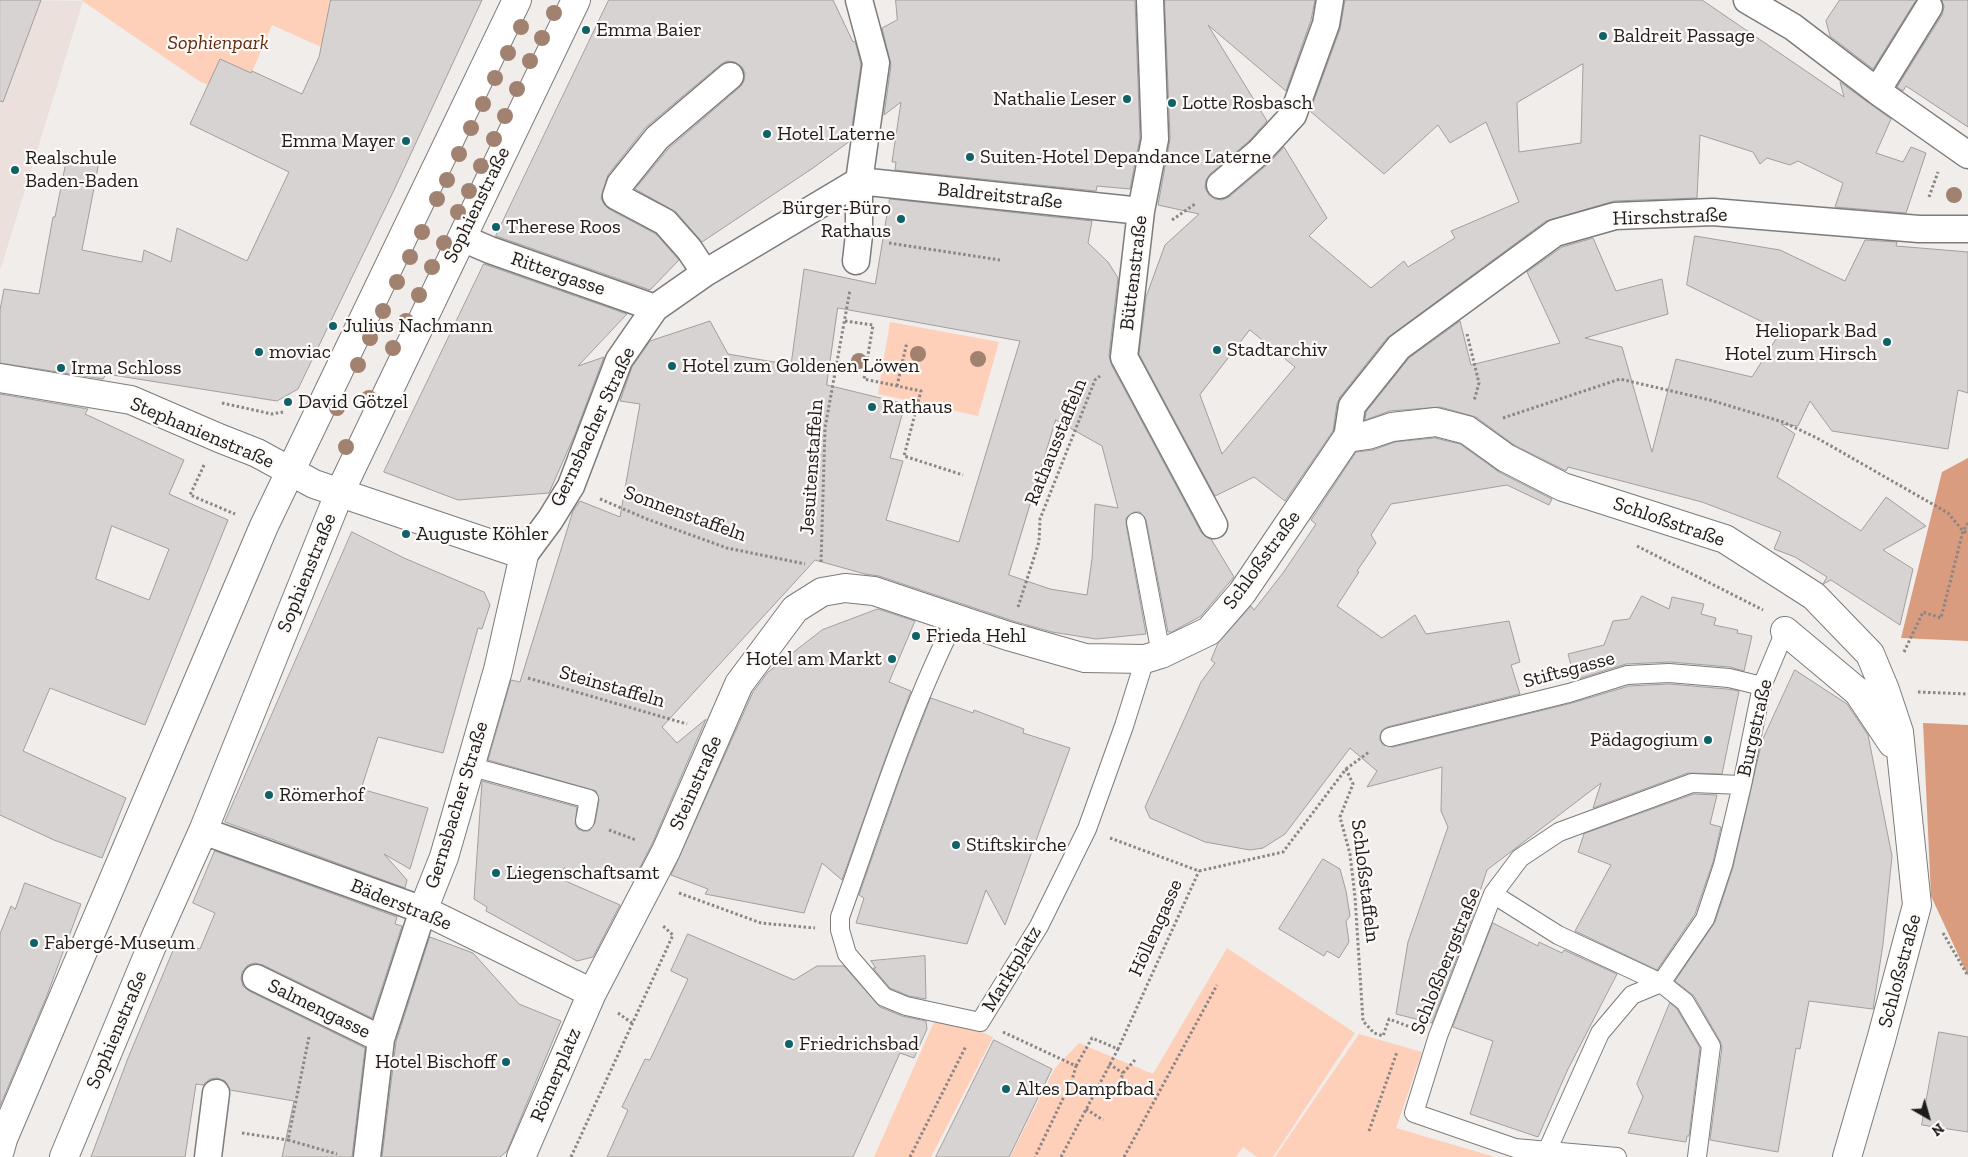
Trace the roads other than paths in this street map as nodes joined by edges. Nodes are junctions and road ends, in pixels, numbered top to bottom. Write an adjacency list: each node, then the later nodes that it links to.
1 (517, 0): 21 (street)
2 (576, 0): 15 (street, Sophienstraße)
3 (859, 0): 11 (street)
4 (1150, 0): 13 (street, Büttenstraße)
5 (1330, 0): 12 (street)
6 (1747, 0): 9 (street)
7 (1930, 6): 9 (street)
8 (730, 76): 17 (street)
9 (1877, 91): 10 (street)
10 (1958, 148)
11 (859, 181): 13 (street, Baldreitstraße); 16 (street); 17 (street, Gernsbacher Straße)
12 (1220, 185)
13 (1141, 211): 24 (street, Büttenstraße)
14 (1968, 229): 20 (street, Hirschstraße)
15 (462, 238): 18 (street, Rittergasse); 22 (street, Sophienstraße)
16 (853, 271)
17 (706, 273): 18 (street, Gernsbacher Straße)
18 (655, 308): 25 (street, Gernsbacher Straße)
19 (0, 378): 21 (street, Stephanienstraße)
20 (1358, 436): 28 (street, Schloßstraße); 31 (street, Schloßstraße)
21 (290, 472): 22 (street, Stephanienstraße); 43 (street)
22 (339, 494): 25 (street, Stephanienstraße); 35 (street, Sophienstraße)
23 (1136, 522): 28 (lane)
24 (1214, 525)
25 (524, 556): 32 (street, Gernsbacher Straße)
26 (956, 618): 28 (street); 28 (lane, Marktplatz); 40 (street, Steinstraße)
27 (1785, 631): 29 (lane, Burgstraße); 31 (street)
28 (1153, 656)
29 (1762, 686): 30 (lane, Stiftsgasse); 33 (lane, Burgstraße)
30 (1390, 736)
31 (1901, 757): 51 (street, Schloßstraße)
32 (469, 766): 34 (lane); 37 (street, Gernsbacher Straße)
33 (1742, 786): 36 (lane, Schloßbergstraße); 39 (lane, Burgstraße)
34 (585, 821)
35 (203, 831): 37 (street, Bäderstraße); 45 (street, Sophienstraße)
36 (1493, 894): 39 (lane); 44 (lane, Schloßbergstraße)
37 (423, 910): 40 (street, Bäderstraße); 41 (street, Gernsbacher Straße)
38 (256, 978): 41 (street, Salmengasse)
39 (1661, 983): 44 (lane); 50 (lane)
40 (592, 993): 48 (street, Römerplatz)
41 (381, 1039): 47 (street, Gernsbacher Straße)
42 (216, 1093): 46 (street)
43 (1, 1142)
44 (1548, 1151): 49 (lane)
45 (64, 1157)
46 (208, 1157)
47 (367, 1157)
48 (521, 1157)
49 (1617, 1157)
50 (1697, 1157)
51 (1847, 1157)

